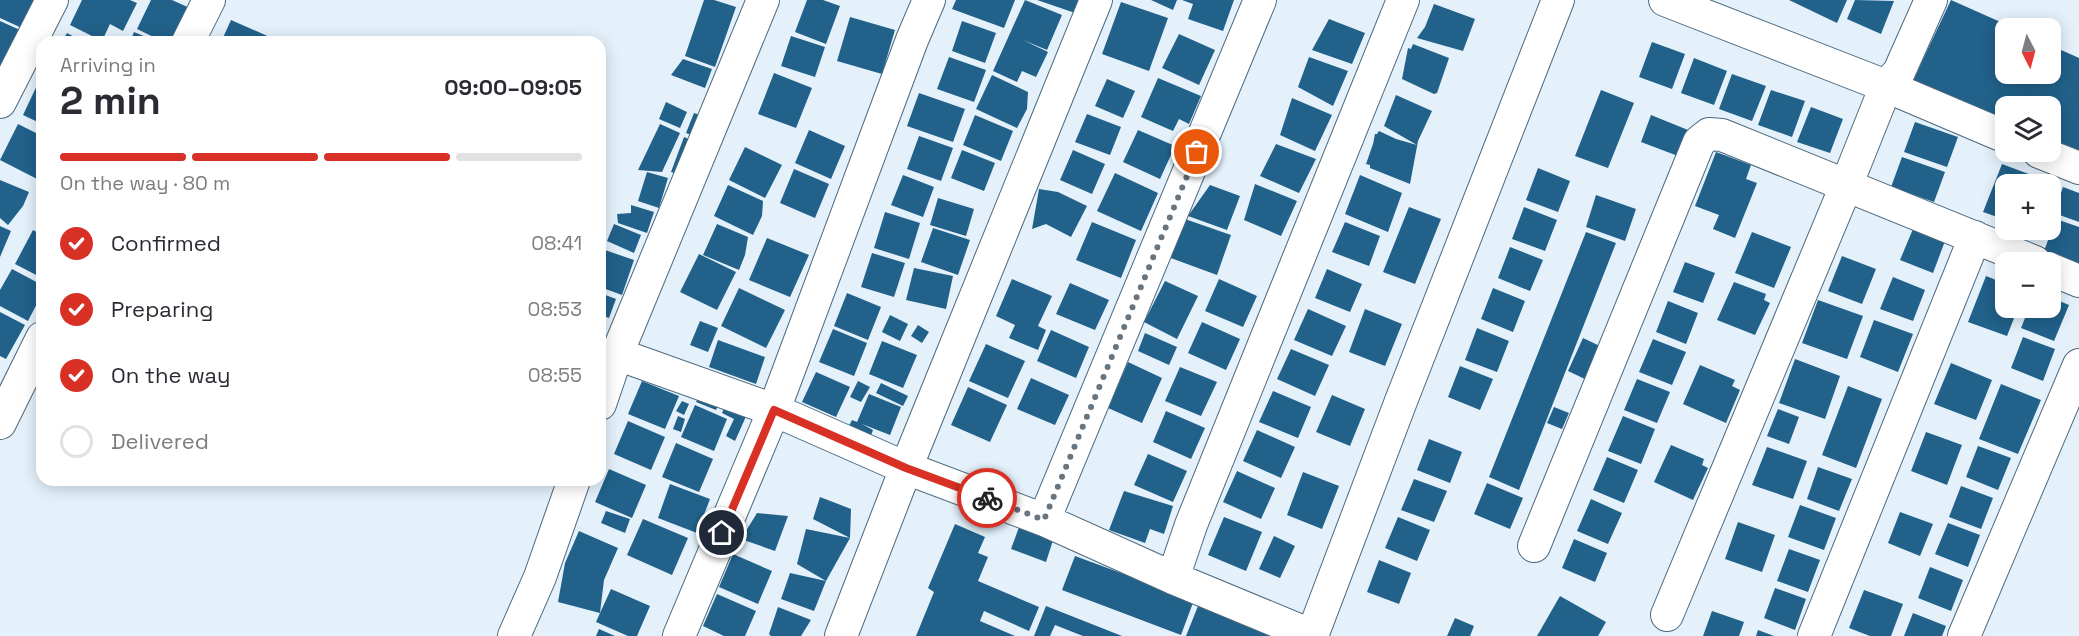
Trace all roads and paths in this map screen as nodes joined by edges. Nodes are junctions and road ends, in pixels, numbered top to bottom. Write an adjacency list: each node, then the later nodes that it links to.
1 (52, 0): 13 (street)
2 (209, 0): 11 (street)
3 (763, 0): 23 (street)
4 (929, 0): 26 (street)
5 (1096, 0): 28 (street)
6 (1260, 0): 30 (street)
7 (1403, 0): 32 (street)
8 (1558, 0): 37 (street)
9 (1665, 0): 12 (street)
10 (1931, 0): 12 (street)
11 (191, 36)
12 (1886, 86): 14 (street); 17 (street)
13 (0, 102)
14 (1995, 132)
15 (2061, 161): 16 (street)
16 (2079, 168)
17 (1846, 186): 18 (street); 31 (street); 33 (street)
18 (1975, 237): 19 (street); 38 (street)
19 (2011, 252)
20 (2061, 274): 21 (street)
21 (2079, 281)
22 (36, 350): 27 (street)
23 (617, 354): 25 (street); 26 (street)
24 (2079, 365): 39 (street)
25 (606, 386)
26 (774, 410): 28 (street); 35 (street)
27 (0, 423)
28 (906, 468): 30 (street); 36 (street)
29 (572, 486): 34 (street)
30 (1044, 520): 32 (street)
31 (1534, 546)
32 (1173, 578): 37 (street)
33 (1667, 615)
34 (514, 636)
35 (679, 636)
36 (841, 636)
37 (1313, 636)
38 (1814, 636)
39 (1965, 636)

